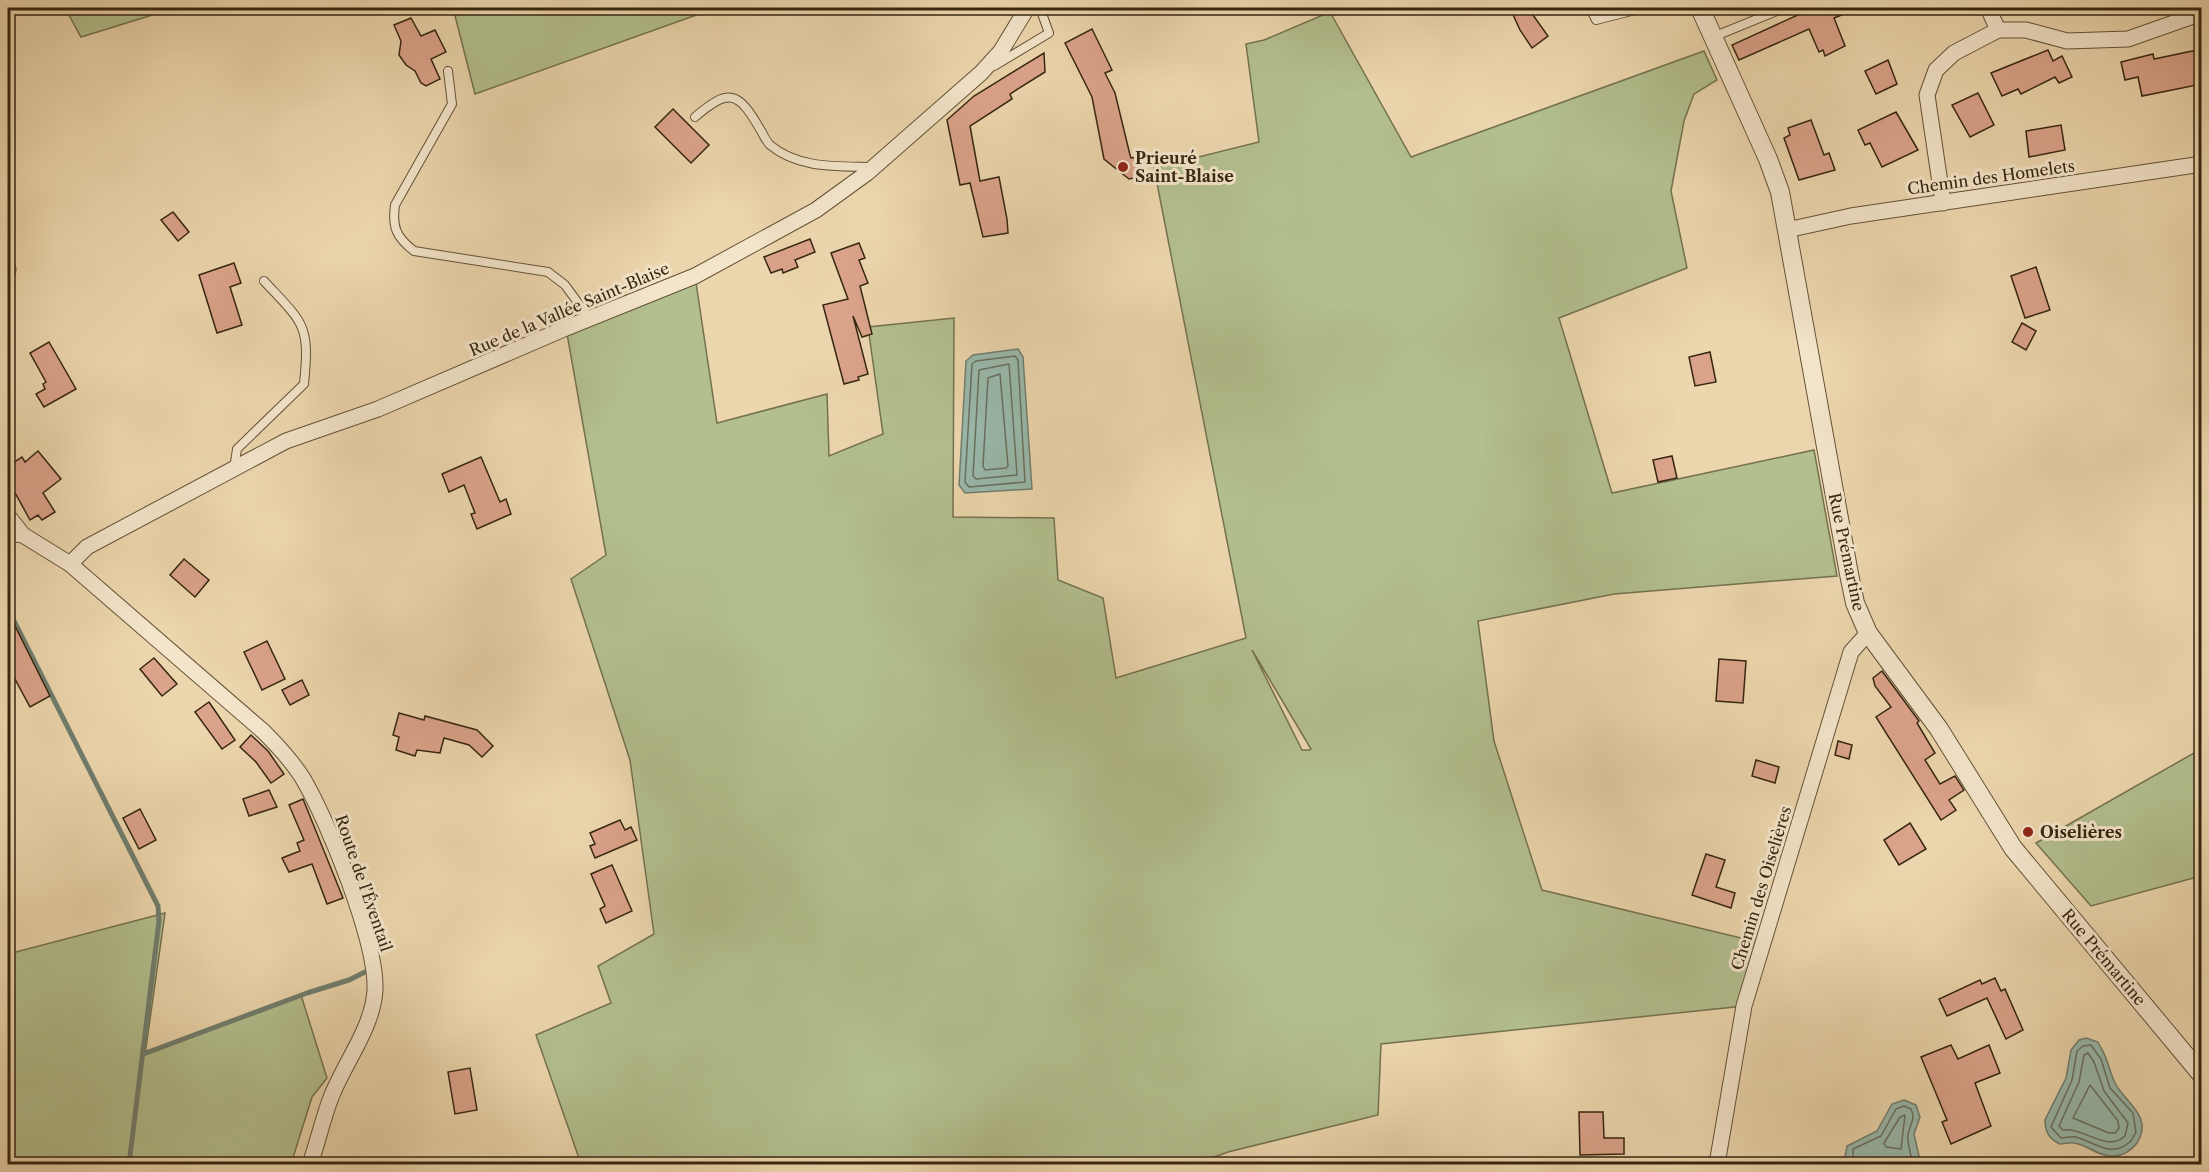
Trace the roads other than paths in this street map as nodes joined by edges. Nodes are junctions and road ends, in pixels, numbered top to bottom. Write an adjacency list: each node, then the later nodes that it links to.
1 (1027, 8): 12 (street, Rue de la Vallée Saint-Blaise)
2 (1040, 8): 12 (lane)
3 (1590, 8): 4 (lane)
4 (1643, 8)
5 (1700, 8): 10 (street, Rue Prémartine)
6 (1784, 8): 10 (lane)
7 (1988, 8): 9 (street)
8 (2202, 13): 9 (street)
9 (1998, 30): 16 (street)
10 (1713, 37): 17 (street, Rue Prémartine)
11 (448, 71): 19 (lane)
12 (981, 74): 15 (street, Rue de la Vallée Saint-Blaise)
13 (695, 117): 15 (lane)
14 (2202, 164): 16 (street, Chemin des Homelets)
15 (874, 167): 19 (street, Rue de la Vallée Saint-Blaise)
16 (1943, 203): 17 (street, Chemin des Homelets)
17 (1787, 230): 24 (street, Rue Prémartine)
18 (264, 281): 20 (lane)
19 (589, 318): 20 (street, Rue de la Vallée Saint-Blaise)
20 (233, 470): 23 (street, Rue de la Vallée Saint-Blaise)
21 (8, 516): 22 (street)
22 (15, 534): 23 (street, Route de l'Éventail)
23 (70, 564): 26 (street, Route de l'Éventail)
24 (1868, 633): 25 (street, Rue Prémartine); 27 (street, Chemin des Oiselières)
25 (2202, 1075)
26 (310, 1164)
27 (1717, 1164)

